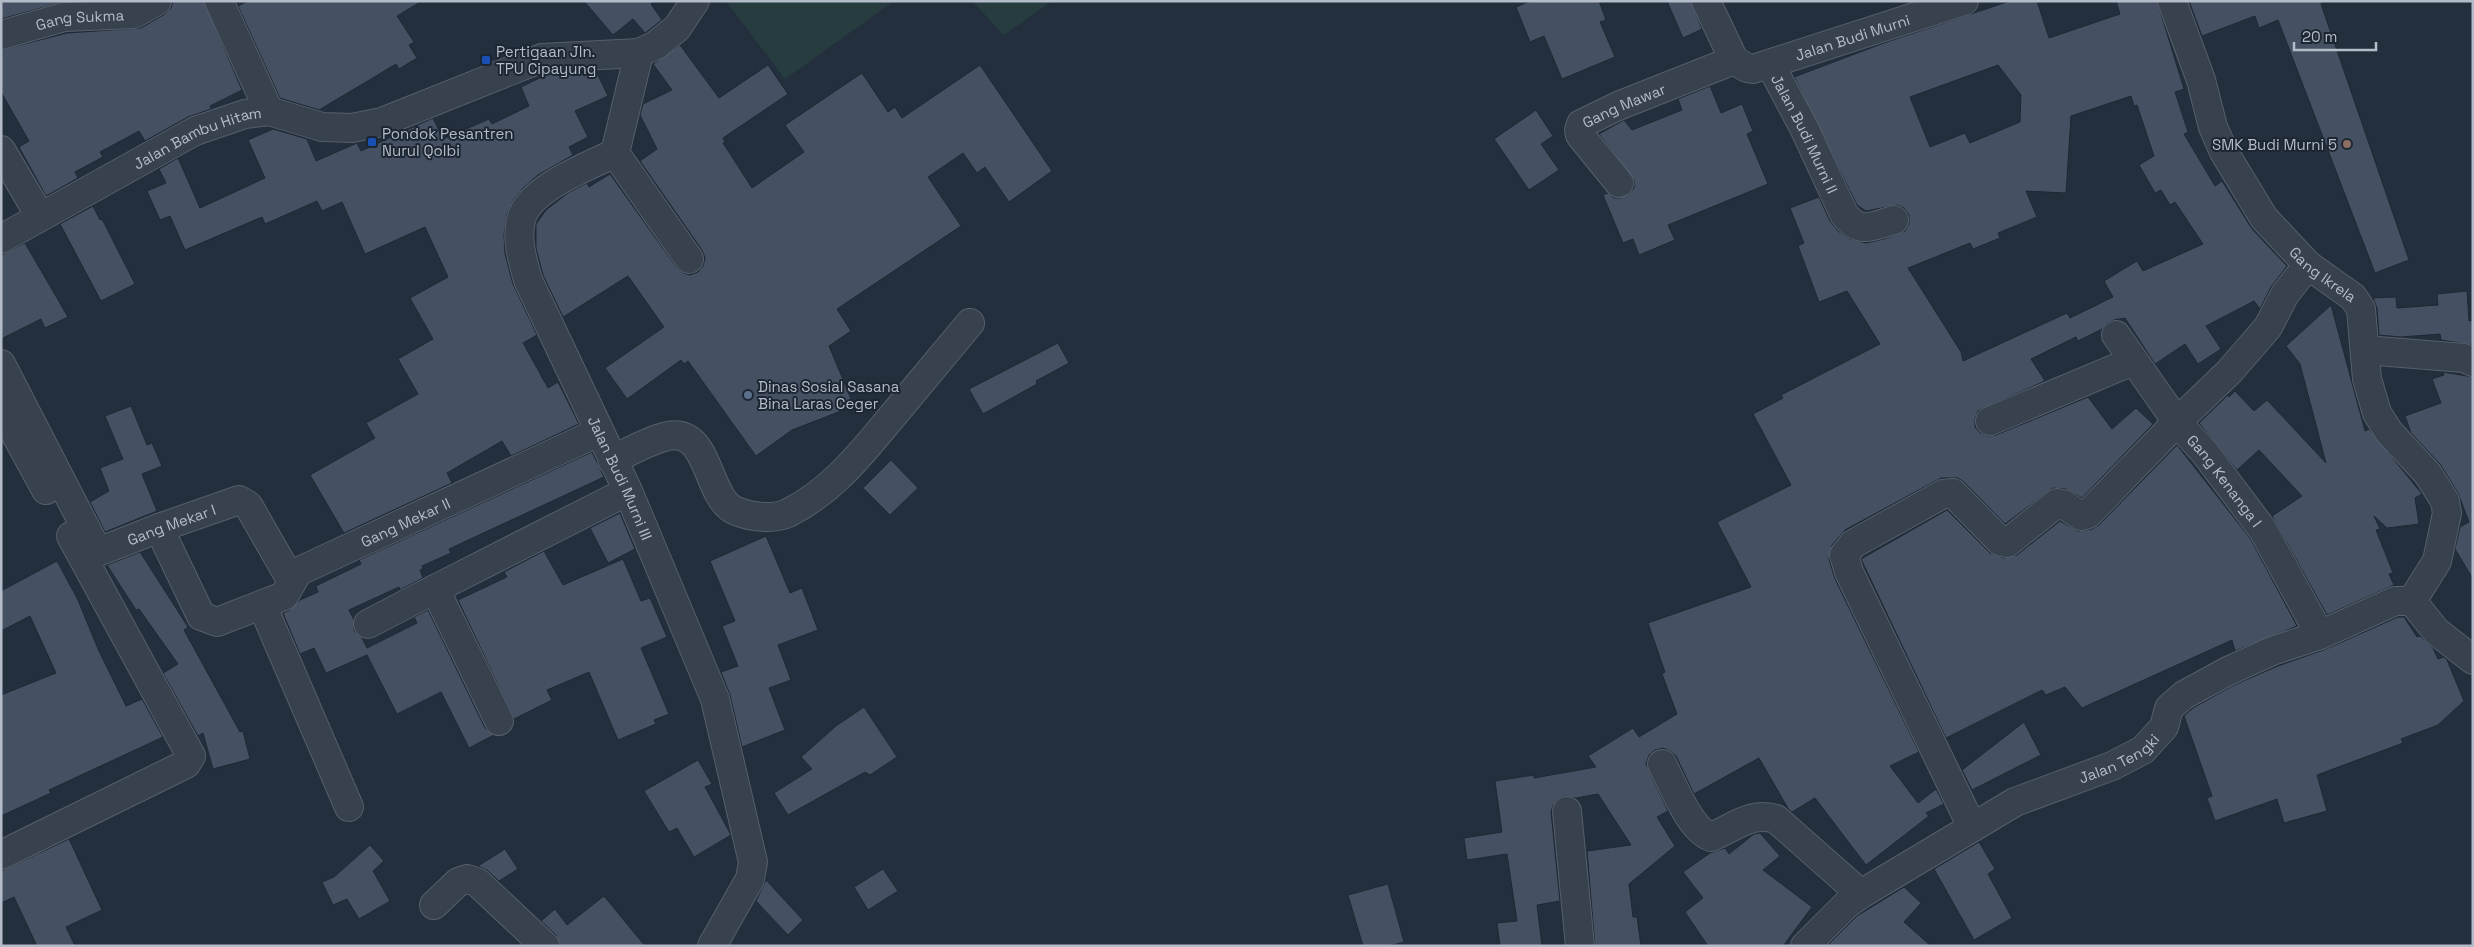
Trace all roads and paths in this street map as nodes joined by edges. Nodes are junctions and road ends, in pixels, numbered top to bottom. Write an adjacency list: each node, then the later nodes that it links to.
1 (158, 1): 7 (street, Gang Sukma)
2 (695, 1): 8 (street)
3 (1706, 1): 9 (street)
4 (1964, 1): 10 (street, Jalan Budi Murni)
5 (2172, 1): 19 (street, Gang Ikrela)
6 (220, 2): 11 (street)
7 (1, 35)
8 (639, 54): 11 (street, Jalan Bambu Hitam); 13 (street)
9 (1734, 60): 10 (street, Jalan Budi Murni II); 14 (street, Gang Mawar)
10 (1770, 64): 16 (street, Jalan Budi Murni II)
11 (269, 112): 15 (street, Jalan Bambu Hitam)
12 (1, 150): 15 (street)
13 (615, 152): 18 (street); 29 (street, Jalan Budi Murni III)
14 (1619, 183)
15 (40, 216): 17 (street, Jalan Bambu Hitam)
16 (1894, 220)
17 (1, 239)
18 (689, 259)
19 (2308, 264): 22 (street, Gang Ikrela); 28 (street)
20 (970, 323): 30 (street)
21 (2116, 335): 23 (street, Gang Kenanga I)
22 (2365, 350): 24 (street); 35 (street, Gang Ikrela)
23 (2133, 362): 27 (street); 28 (street, Gang Kenanga I)
24 (2473, 362)
25 (1, 364): 32 (street, Gang Mekar I)
26 (1, 407): 45 (street)
27 (1990, 421)
28 (2177, 422): 38 (street, Gang Kenanga I); 44 (street)
29 (599, 432): 30 (street, Jalan Budi Murni III); 33 (street, Gang Mekar II)
30 (612, 460): 31 (street, Jalan Budi Murni III)
31 (628, 491): 34 (street); 49 (street, Jalan Budi Murni III)
32 (159, 528): 33 (street, Gang Mekar I); 36 (street)
33 (296, 575): 36 (street)
34 (435, 589): 37 (street); 40 (street)
35 (2412, 601): 38 (street, Jalan Tengki); 39 (street)
36 (262, 605): 42 (street)
37 (368, 624)
38 (2320, 635): 44 (street, Jalan Tengki)
39 (2473, 660)
40 (499, 720)
41 (1662, 764): 46 (street)
42 (349, 808)
43 (1567, 810): 50 (street)
44 (1972, 827): 46 (street, Jalan Tengki)
45 (1, 855)
46 (1862, 894): 51 (street, Jalan Tengki)
47 (434, 905): 48 (street)
48 (545, 946)
49 (712, 946)
50 (1580, 946)
51 (1805, 946)

